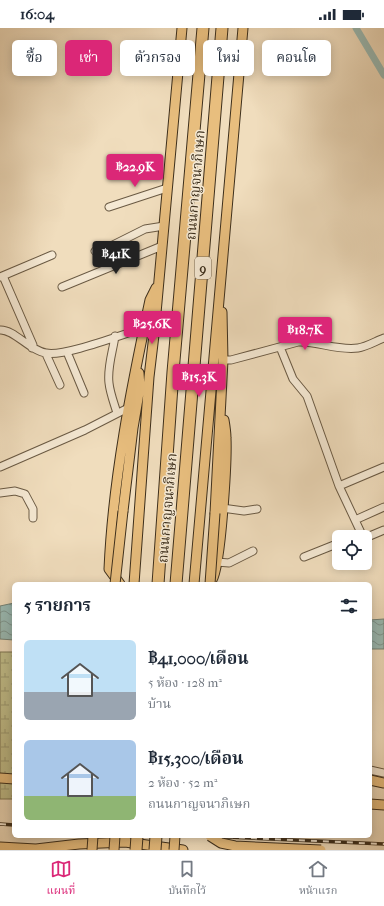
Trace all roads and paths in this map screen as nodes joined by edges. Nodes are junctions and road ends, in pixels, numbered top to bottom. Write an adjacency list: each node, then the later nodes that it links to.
1 (182, 28): 9 (main road)
2 (203, 28): 54 (highway, ถนนกาญจนาภิเษก / 9)
3 (222, 28): 55 (highway, ถนนกาญจนาภิเษก / 9)
4 (243, 28): 6 (main road)
5 (248, 28): 7 (main road)
6 (242, 40)
7 (245, 40)
8 (239, 76): 18 (main road)
9 (167, 188): 10 (street); 11 (main road)
10 (108, 207)
11 (164, 226): 12 (main road); 13 (street)
12 (162, 246): 16 (main road); 17 (street)
13 (95, 251)
14 (52, 255): 15 (street)
15 (2, 277): 24 (street)
16 (159, 282): 19 (main road); 53 (main road)
17 (62, 287)
18 (220, 290): 28 (main road); 32 (main road)
19 (144, 328): 21 (street); 27 (main road)
20 (0, 330): 24 (street)
21 (115, 336): 25 (street); 34 (street)
22 (384, 338): 23 (street)
23 (280, 347): 28 (street); 37 (street)
24 (32, 348): 26 (street)
25 (67, 352): 26 (street); 31 (street)
26 (46, 354): 30 (street)
27 (139, 359): 33 (main road); 51 (main road, bridge)
28 (223, 360): 29 (main road)
29 (222, 374): 32 (main road); 41 (main road)
30 (60, 385)
31 (84, 393)
32 (210, 398): 56 (main road)
33 (128, 408): 34 (street); 52 (main road)
34 (117, 413): 36 (street)
35 (384, 466): 37 (street)
36 (0, 467)
37 (339, 486): 43 (street)
38 (0, 493): 42 (street)
39 (384, 507): 43 (street)
40 (257, 509): 41 (street)
41 (218, 510): 50 (main road); 58 (main road, bridge)
42 (33, 518)
43 (355, 520): 44 (street)
44 (360, 530)
45 (384, 530): 46 (street)
46 (372, 535)
47 (332, 546): 49 (street)
48 (253, 551): 50 (street)
49 (304, 557)
50 (217, 562): 57 (main road)
51 (115, 582)
52 (118, 582)
53 (134, 582)
54 (158, 582)
55 (176, 582)
56 (194, 582)
57 (209, 582)
58 (210, 582)
59 (372, 770): 60 (street)
60 (384, 773)
61 (0, 778): 62 (main road)
62 (12, 779)
63 (372, 780): 64 (main road)
64 (384, 783)
65 (372, 804): 66 (main road)
66 (384, 805)
67 (93, 838): 76 (main road, bridge)
68 (115, 838): 77 (main road, bridge)
69 (138, 838): 78 (highway, bridge)
70 (156, 838): 79 (highway, bridge)
71 (175, 838): 80 (main road, bridge)
72 (213, 838): 82 (main road, bridge)
73 (0, 847): 74 (main road)
74 (36, 849): 75 (main road); 81 (main road)
75 (45, 850)
76 (92, 850)
77 (114, 850)
78 (136, 850)
79 (155, 850)
80 (174, 850)
81 (183, 850)
82 (321, 850)

